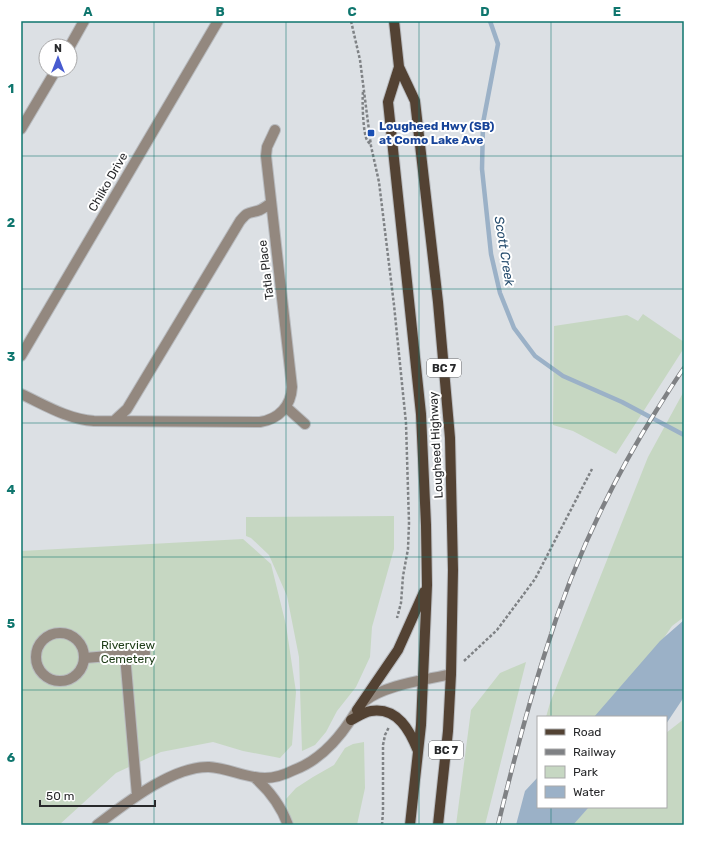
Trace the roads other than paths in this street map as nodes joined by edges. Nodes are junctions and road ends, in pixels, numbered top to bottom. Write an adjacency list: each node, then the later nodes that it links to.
1 (84, 21): 4 (street)
2 (218, 21): 10 (street, Chilko Drive)
3 (394, 21): 5 (main road, Lougheed Highway / BC 7)
4 (74, 38)
5 (399, 68): 15 (main road, Lougheed Highway / BC 7); 19 (main road, Lougheed Highway / BC 7)
6 (51, 78): 7 (street)
7 (21, 129)
8 (275, 130): 9 (street, Tatla Place)
9 (271, 203): 12 (street, Tatla Place); 13 (street)
10 (21, 356)
11 (21, 394): 13 (street)
12 (286, 407): 13 (street); 14 (street)
13 (114, 421)
14 (305, 424)
15 (427, 585): 20 (main road, Lougheed Highway / BC 7); 21 (main road)
16 (146, 653): 17 (street)
17 (125, 655): 18 (street); 25 (street)
18 (85, 658): 18 (street)
19 (451, 674): 20 (street); 29 (main road, Lougheed Highway / BC 7)
20 (422, 681): 21 (street); 23 (main road, Lougheed Highway / BC 7)
21 (357, 710): 22 (street)
22 (351, 720): 23 (main road); 24 (street)
23 (419, 753): 28 (main road, Lougheed Highway / BC 7)
24 (254, 777): 25 (street); 27 (street)
25 (137, 795): 26 (street)
26 (97, 825)
27 (288, 825)
28 (410, 825)
29 (438, 825)

